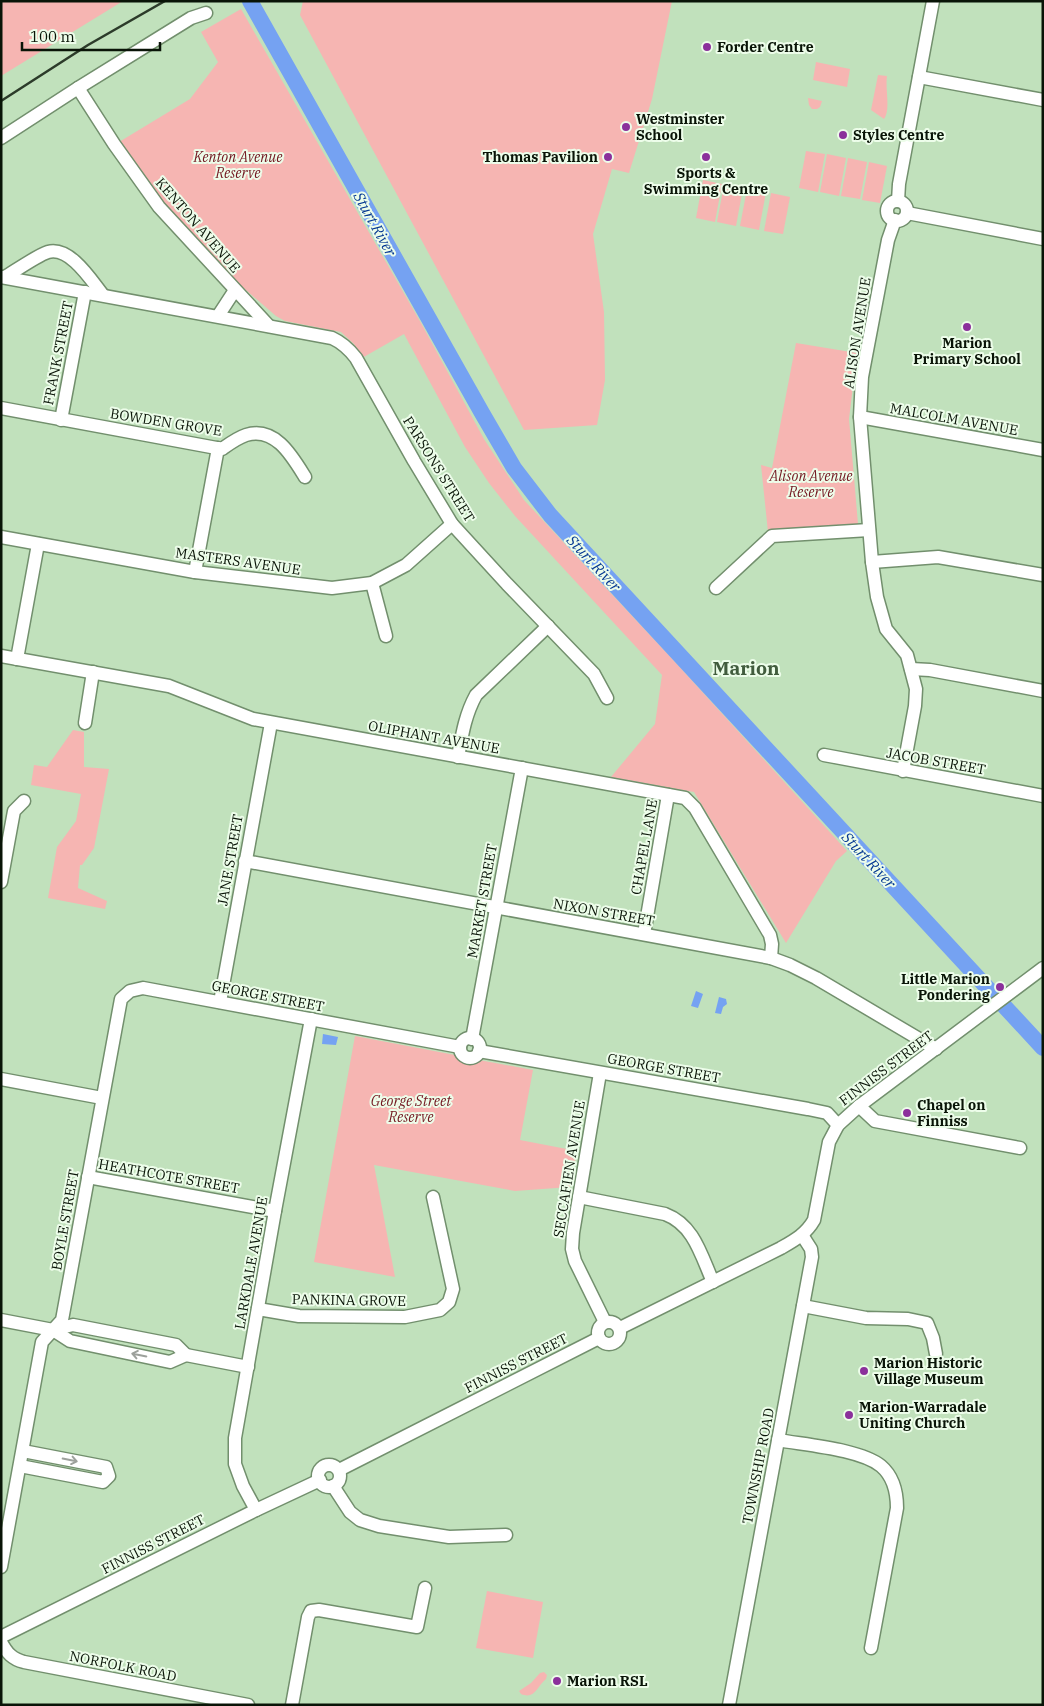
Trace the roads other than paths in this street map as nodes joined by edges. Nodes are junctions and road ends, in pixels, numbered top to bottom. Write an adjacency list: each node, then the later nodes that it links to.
1 (934, 1): 3 (street)
2 (206, 13): 4 (street)
3 (919, 77): 5 (street); 7 (street)
4 (78, 88): 6 (street); 12 (street, KENTON AVENUE)
5 (1043, 100)
6 (1, 138)
7 (898, 201): 8 (street); 9 (street)
8 (907, 213): 9 (street); 10 (street)
9 (894, 220): 18 (street, ALISON AVENUE)
10 (1043, 239)
11 (3, 277): 13 (street, PARSONS STREET); 14 (street, PARSONS STREET)
12 (235, 290): 15 (street); 16 (street, KENTON AVENUE)
13 (85, 292): 14 (street, PARSONS STREET); 19 (street, FRANK STREET)
14 (103, 295): 15 (street, PARSONS STREET)
15 (218, 316): 16 (street, PARSONS STREET)
16 (269, 326): 23 (street, PARSONS STREET)
17 (1, 408): 19 (street, BOWDEN GROVE)
18 (860, 417): 21 (street, MALCOLM AVENUE); 24 (street, ALISON AVENUE)
19 (61, 420): 20 (street, BOWDEN GROVE)
20 (218, 448): 22 (street, BOWDEN GROVE); 28 (street)
21 (1043, 450)
22 (305, 477)
23 (452, 524): 30 (street, MASTERS AVENUE); 32 (street, PARSONS STREET)
24 (870, 530): 27 (street, ALISON AVENUE); 31 (street)
25 (1, 537): 26 (street, MASTERS AVENUE)
26 (38, 544): 28 (street, MASTERS AVENUE); 35 (street)
27 (872, 562): 29 (street); 36 (street, ALISON AVENUE)
28 (195, 572): 30 (street, MASTERS AVENUE)
29 (1043, 575)
30 (372, 582): 33 (street)
31 (716, 588)
32 (548, 626): 39 (street, PARSONS STREET); 43 (street)
33 (386, 636)
34 (1, 656): 35 (street, OLIPHANT AVENUE)
35 (17, 659): 37 (street, OLIPHANT AVENUE)
36 (911, 669): 38 (street); 45 (street, ALISON AVENUE)
37 (93, 672): 40 (street); 41 (street, OLIPHANT AVENUE)
38 (1043, 691)
39 (607, 698)
40 (85, 723)
41 (271, 723): 43 (street, OLIPHANT AVENUE); 49 (street, JANE STREET)
42 (824, 755): 45 (street, JACOB STREET)
43 (458, 757): 44 (street, OLIPHANT AVENUE)
44 (522, 768): 46 (street, OLIPHANT AVENUE); 51 (street, MARKET STREET)
45 (903, 771): 47 (street, JACOB STREET)
46 (668, 795): 52 (street, CHAPEL LANE); 53 (street, OLIPHANT AVENUE)
47 (1043, 796)
48 (24, 802): 50 (street)
49 (245, 862): 51 (street, NIXON STREET); 56 (street, JANE STREET)
50 (1, 882)
51 (496, 907): 52 (street, NIXON STREET); 58 (street, MARKET STREET)
52 (644, 934): 53 (street, NIXON STREET)
53 (771, 958): 60 (street, NIXON STREET)
54 (1043, 968): 60 (street, FINNISS STREET)
55 (130, 991): 56 (street, GEORGE STREET); 64 (street, BOYLE STREET)
56 (220, 1002): 57 (street, GEORGE STREET)
57 (311, 1019): 59 (street, GEORGE STREET); 71 (street, LARKDALE AVENUE)
58 (472, 1039): 59 (street); 61 (street)
59 (460, 1046): 61 (street)
60 (936, 1049): 65 (street, FINNISS STREET)
61 (480, 1050): 62 (street, GEORGE STREET)
62 (600, 1073): 66 (street, GEORGE STREET); 70 (street, SECCAFIEN AVENUE)
63 (1, 1079): 64 (street)
64 (102, 1098): 68 (street, BOYLE STREET)
65 (859, 1106): 66 (street, FINNISS STREET); 67 (street)
66 (838, 1125): 72 (street, FINNISS STREET)
67 (1020, 1148)
68 (88, 1177): 71 (street, HEATHCOTE STREET); 79 (street, BOYLE STREET)
69 (433, 1196): 75 (street, PANKINA GROVE)
70 (579, 1197): 73 (street); 77 (street, SECCAFIEN AVENUE)
71 (275, 1211): 75 (street, LARKDALE AVENUE)
72 (802, 1235): 73 (street, FINNISS STREET); 74 (street, TOWNSHIP ROAD)
73 (713, 1282): 78 (street, FINNISS STREET)
74 (804, 1306): 81 (street); 83 (street, TOWNSHIP ROAD)
75 (258, 1309): 82 (street, LARKDALE AVENUE)
76 (1, 1320): 79 (street)
77 (605, 1322): 78 (street); 80 (street)
78 (620, 1328): 80 (street)
79 (53, 1330): 82 (street); 84 (street, BOYLE STREET)
80 (599, 1338): 86 (street, FINNISS STREET)
81 (936, 1354)
82 (248, 1367): 89 (street, LARKDALE AVENUE)
83 (778, 1440): 95 (street); 98 (street, TOWNSHIP ROAD)
84 (23, 1451): 85 (street, BOYLE STREET); 85 (street, one-way to 85)
85 (20, 1466): 91 (street, BOYLE STREET)
86 (339, 1470): 87 (street); 88 (street)
87 (320, 1480): 88 (street); 89 (street, FINNISS STREET)
88 (333, 1486): 90 (street)
89 (256, 1510): 93 (street, FINNISS STREET)
90 (506, 1535)
91 (1, 1567)
92 (426, 1588): 97 (street)
93 (1, 1637)
94 (1, 1642): 96 (street, NORFOLK ROAD)
95 (871, 1648)
96 (248, 1705)
97 (292, 1705)
98 (729, 1705)

